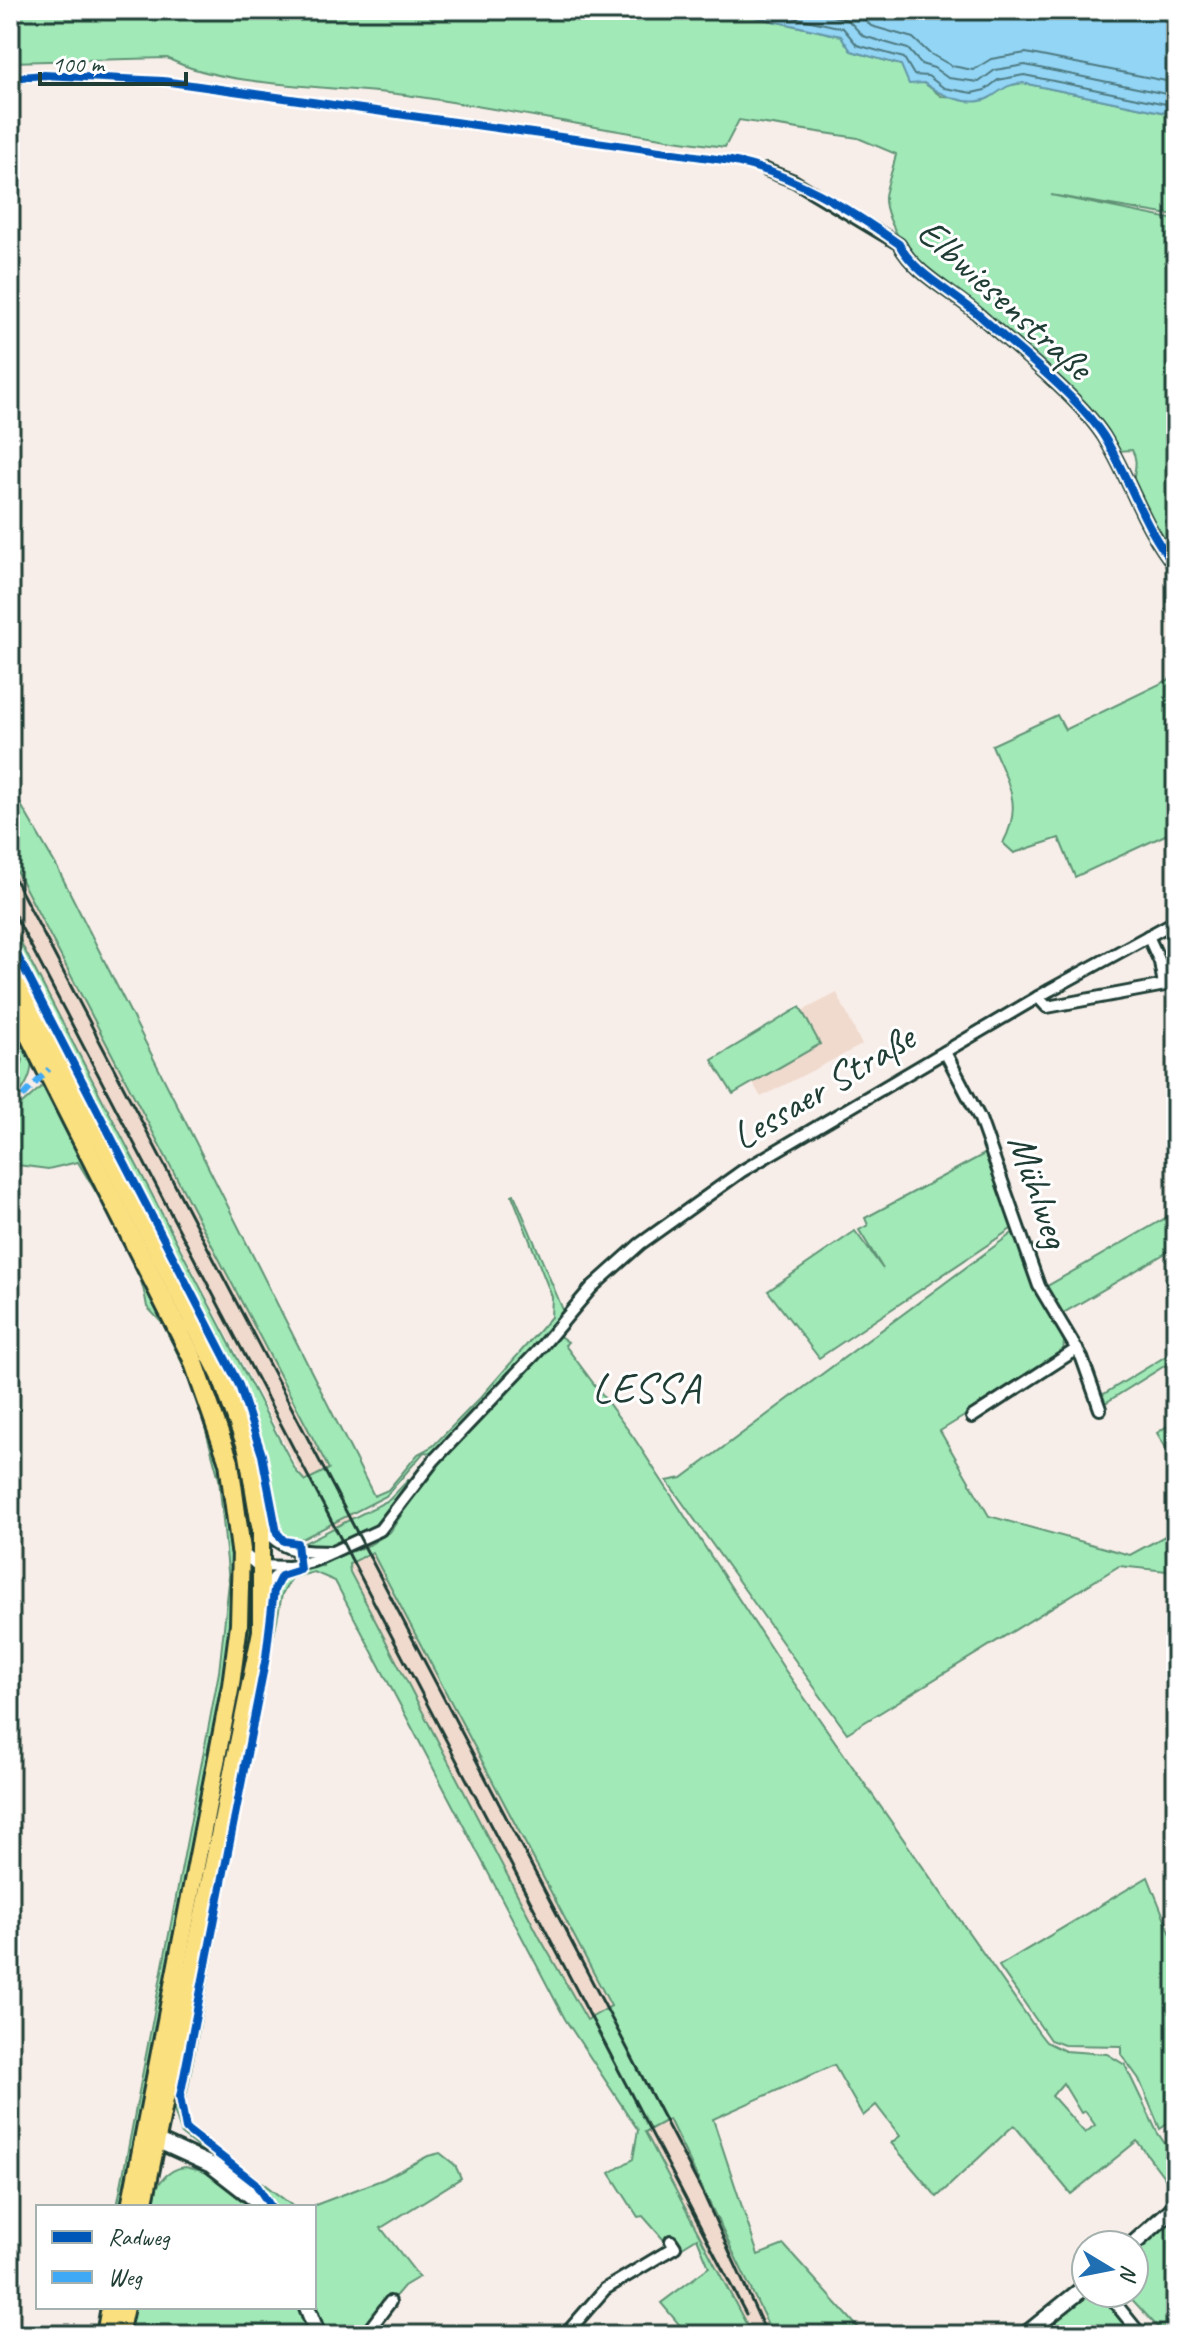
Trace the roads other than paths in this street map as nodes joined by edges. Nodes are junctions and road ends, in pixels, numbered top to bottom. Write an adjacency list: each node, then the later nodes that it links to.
1 (766, 170): 2 (street, Elbwiesenstraße)
2 (1176, 567)
3 (1176, 921): 4 (street, Lessaer Straße)
4 (1148, 936): 6 (street); 8 (street, Lessaer Straße)
5 (10, 959): 13 (highway)
6 (1170, 984): 8 (street)
7 (10, 997): 14 (highway)
8 (1038, 997): 9 (street, Lessaer Straße)
9 (945, 1052): 10 (street, Mühlweg); 15 (street, Lessaer Straße)
10 (1077, 1349): 11 (street, Mühlweg); 12 (street)
11 (1100, 1409)
12 (972, 1417)
13 (261, 1526): 15 (street); 16 (main road)
14 (241, 1550): 16 (street); 19 (main road)
15 (334, 1552): 17 (street, Lessaer Straße)
16 (263, 1566): 17 (street); 18 (main road)
17 (289, 1567): 18 (street)
18 (263, 1600): 20 (main road)
19 (147, 2116): 20 (main road); 21 (main road)
20 (156, 2140): 22 (main road); 23 (street)
21 (130, 2205)
22 (143, 2205)
23 (262, 2205)
24 (1176, 2206): 25 (street)
25 (1150, 2229)
26 (671, 2241): 37 (street)
27 (1070, 2299): 38 (street)
28 (390, 2302): 36 (street)
29 (110, 2309): 33 (main road)
30 (125, 2309): 34 (main road)
31 (308, 2309): 35 (street)
32 (1120, 2309): 39 (street)
33 (105, 2335)
34 (119, 2335)
35 (318, 2335)
36 (365, 2335)
37 (565, 2335)
38 (1025, 2335)
39 (1141, 2335)

